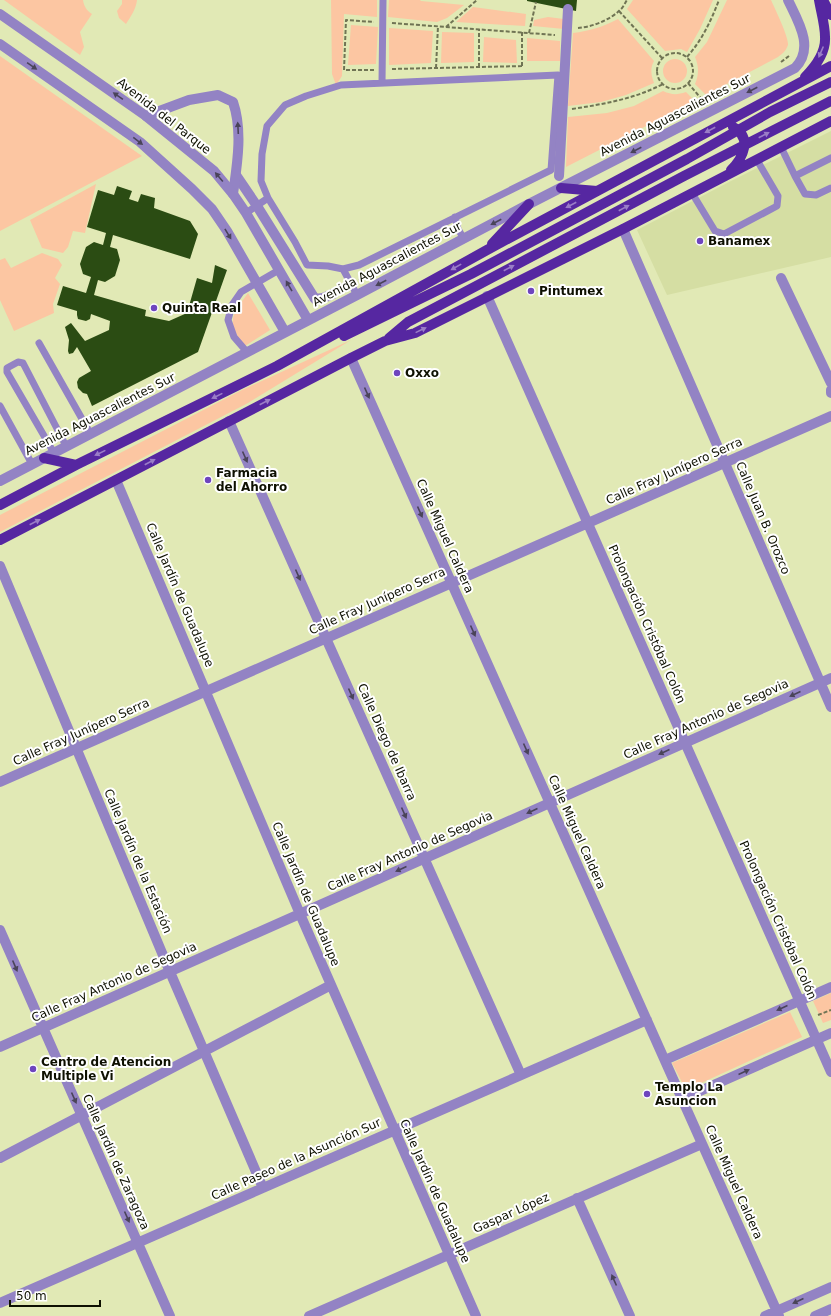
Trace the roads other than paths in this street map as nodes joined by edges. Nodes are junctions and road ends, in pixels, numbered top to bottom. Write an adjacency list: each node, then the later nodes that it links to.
1 (383, 0): 11 (lane)
2 (788, 0): 24 (street, Avenida Aguascalientes Sur, one-way to 24)
3 (819, 0): 12 (main road, one-way to 12)
4 (823, 0): 7 (main road)
5 (568, 9): 20 (street)
6 (0, 14): 14 (street, Avenida del Parque, one-way to 6)
7 (831, 16)
8 (0, 44): 40 (street, one-way to 40)
9 (831, 66): 12 (main road)
10 (831, 82): 50 (main road)
11 (382, 83): 20 (lane); 29 (lane)
12 (795, 85): 16 (main road)
13 (831, 101): 46 (main road, one-way to 13)
14 (146, 116): 21 (street, one-way to 14); 28 (street, Avenida del Parque, one-way to 14)
15 (831, 121): 17 (main road)
16 (724, 123): 23 (main road); 26 (main road, one-way to 26)
17 (781, 148): 19 (main road); 22 (lane)
18 (831, 158): 22 (lane)
19 (757, 160): 23 (main road); 27 (lane)
20 (555, 173): 24 (lane); 33 (lane)
21 (236, 175): 28 (street); 31 (street)
22 (795, 176): 25 (lane)
23 (724, 177): 27 (main road)
24 (561, 188): 26 (main road); 30 (street, Avenida Aguascalientes Sur)
25 (831, 188)
26 (597, 191): 36 (main road, one-way to 36)
27 (692, 193): 34 (main road)
28 (233, 194): 32 (street, Avenida del Parque)
29 (268, 198): 31 (lane); 37 (lane)
30 (529, 204): 35 (street, Avenida Aguascalientes Sur, one-way to 35); 36 (main road)
31 (257, 206): 32 (lane); 41 (street)
32 (246, 213): 38 (street, Avenida del Parque)
33 (455, 217): 35 (lane); 37 (lane)
34 (623, 229): 43 (main road); 59 (street, Calle Juan B. Orozco)
35 (464, 239): 42 (street, Avenida Aguascalientes Sur, one-way to 42)
36 (487, 250): 50 (main road, one-way to 50)
37 (343, 269): 42 (lane)
38 (280, 270): 40 (lane); 44 (street, Avenida del Parque, one-way to 38)
39 (781, 278): 51 (street)
40 (257, 282): 45 (street); 48 (lane)
41 (333, 294)
42 (357, 296): 44 (street, Avenida Aguascalientes Sur)
43 (487, 296): 46 (main road, one-way to 43); 65 (street, Prolongación Cristóbal Colón)
44 (308, 320): 45 (street, Avenida Aguascalientes Sur)
45 (285, 332): 48 (street, Avenida Aguascalientes Sur)
46 (385, 341): 49 (main road)
47 (39, 343): 55 (lane)
48 (248, 352): 55 (street, Avenida Aguascalientes Sur)
49 (351, 358): 54 (main road, one-way to 49); 68 (street, Calle Miguel Caldera, one-way to 68)
50 (277, 366): 61 (main road, one-way to 61)
51 (831, 383)
52 (0, 406): 60 (lane)
53 (831, 416): 59 (street, Calle Fray Junípero Serra)
54 (229, 422): 62 (main road, one-way to 54); 69 (street, Calle Diego de Ibarra, one-way to 69)
55 (90, 433): 56 (street, Avenida Aguascalientes Sur)
56 (66, 446): 57 (street, Avenida Aguascalientes Sur); 57 (lane)
57 (54, 453): 58 (street, Avenida Aguascalientes Sur)
58 (44, 458): 60 (street, Avenida Aguascalientes Sur); 61 (main road)
59 (725, 462): 65 (street, Calle Fray Junípero Serra); 71 (street, Calle Juan B. Orozco)
60 (32, 464): 63 (street, Avenida Aguascalientes Sur)
61 (76, 465): 64 (main road)
62 (116, 480): 66 (main road, one-way to 62); 72 (street, Calle Jardín de Guadalupe)
63 (0, 481)
64 (0, 505)
65 (588, 523): 68 (street, Calle Fray Junípero Serra); 74 (street, Prolongación Cristóbal Colón)
66 (0, 540)
67 (0, 566): 75 (street, Calle Jardín de la Estación)
68 (452, 583): 69 (street, Calle Fray Junípero Serra); 77 (street, Calle Miguel Caldera, one-way to 77)
69 (326, 638): 72 (street, Calle Fray Junípero Serra); 78 (street, Calle Diego de Ibarra, one-way to 78)
70 (831, 678): 71 (street, Calle Fray Antonio de Segovia)
71 (820, 683): 73 (street, Calle Juan B. Orozco); 74 (street, Calle Fray Antonio de Segovia, one-way to 74)
72 (207, 691): 75 (street, Calle Fray Junípero Serra); 79 (street, Calle Jardín de Guadalupe)
73 (831, 707)
74 (685, 743): 77 (street, Calle Fray Antonio de Segovia, one-way to 77); 84 (street, Prolongación Cristóbal Colón)
75 (77, 748): 76 (street, Calle Fray Junípero Serra); 81 (street, Calle Jardín de la Estación)
76 (0, 782)
77 (550, 803): 78 (street, Calle Fray Antonio de Segovia, one-way to 78); 85 (street, Calle Miguel Caldera)
78 (425, 858): 79 (street, Calle Fray Antonio de Segovia, one-way to 79); 93 (street, Calle Diego de Ibarra)
79 (300, 914): 81 (street, Calle Fray Antonio de Segovia); 82 (street, Calle Jardín de Guadalupe)
80 (0, 930): 86 (street, Calle Jardín de Zaragoza, one-way to 86)
81 (170, 972): 86 (street, Calle Fray Antonio de Segovia); 90 (street, Calle Jardín de la Estación)
82 (331, 985): 90 (street); 96 (street, Calle Jardín de Guadalupe)
83 (831, 987): 84 (street)
84 (799, 1001): 88 (street, Prolongación Cristóbal Colón); 91 (street, one-way to 91)
85 (647, 1020): 91 (street, Calle Miguel Caldera); 93 (street, Calle Paseo de la Asunción Sur)
86 (42, 1028): 89 (street, Calle Fray Antonio de Segovia); 95 (street, Calle Jardín de Zaragoza, one-way to 95)
87 (831, 1033): 88 (street)
88 (816, 1040): 92 (street, Prolongación Cristóbal Colón); 94 (street, one-way to 88)
89 (0, 1047)
90 (205, 1051): 95 (street); 99 (street, Calle Jardín de la Estación)
91 (665, 1060): 94 (street, Calle Miguel Caldera)
92 (831, 1072)
93 (521, 1075): 96 (street, Calle Paseo de la Asunción Sur)
94 (682, 1099): 97 (street, Calle Miguel Caldera)
95 (82, 1115): 98 (street); 101 (street, Calle Jardín de Zaragoza, one-way to 101)
96 (394, 1130): 99 (street, Calle Paseo de la Asunción Sur); 102 (street, Calle Jardín de Guadalupe)
97 (702, 1144): 100 (street, Gaspar López); 107 (street, Calle Miguel Caldera)
98 (0, 1158)
99 (263, 1188): 101 (street, Calle Paseo de la Asunción Sur)
100 (577, 1198): 102 (street, Gaspar López); 111 (street, one-way to 100)
101 (138, 1243): 104 (street, Calle Paseo de la Asunción Sur); 108 (street, Calle Jardín de Zaragoza)
102 (449, 1255): 106 (street, Gaspar López); 110 (street, Calle Jardín de Guadalupe)
103 (831, 1287): 107 (street, one-way to 107)
104 (0, 1303)
105 (831, 1309): 113 (street)
106 (326, 1313): 109 (street, Gaspar López)
107 (778, 1313): 112 (street)
108 (170, 1316)
109 (309, 1316)
110 (476, 1316)
111 (630, 1316)
112 (765, 1316)
113 (815, 1316)

